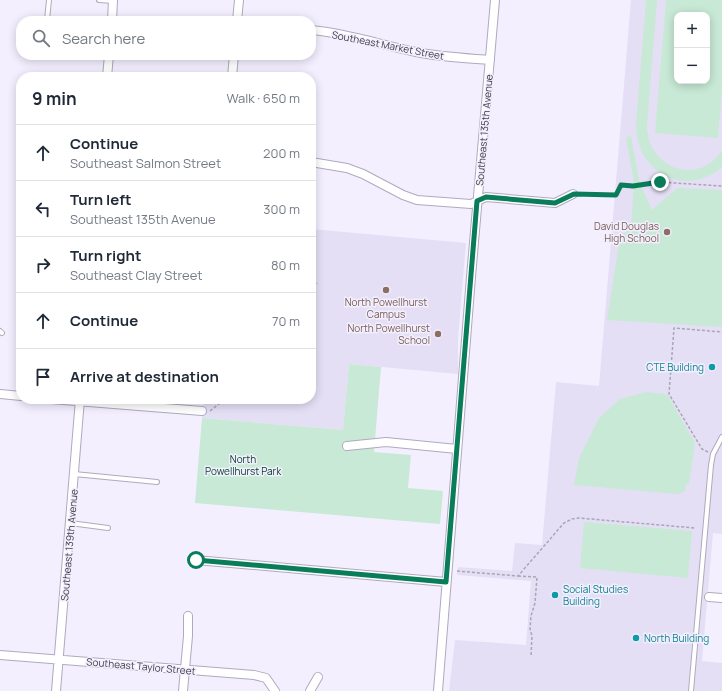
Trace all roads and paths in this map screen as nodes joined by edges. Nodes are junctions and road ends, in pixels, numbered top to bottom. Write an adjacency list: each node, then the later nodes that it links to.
1 (49, 0): 6 (lane)
2 (99, 0): 5 (lane)
3 (239, 0): 8 (street)
4 (495, 0): 12 (street, Southeast 135th Avenue)
5 (113, 1): 7 (street)
6 (47, 16)
7 (112, 16)
8 (237, 16)
9 (316, 31): 12 (street, Southeast Market Street)
10 (109, 60): 13 (street)
11 (234, 60): 14 (street)
12 (490, 60): 18 (street, Southeast 135th Avenue)
13 (107, 72)
14 (232, 72)
15 (316, 163): 18 (street)
16 (722, 186): 17 (path)
17 (574, 194): 18 (street)
18 (477, 201): 28 (street, Southeast 135th Avenue)
19 (722, 332): 29 (path)
20 (0, 394): 21 (street)
21 (16, 396)
22 (80, 404): 30 (street, Southeast 139th Avenue)
23 (124, 404): 25 (street)
24 (218, 404): 25 (path)
25 (202, 411)
26 (722, 437): 29 (lane)
27 (347, 446): 28 (street)
28 (457, 449): 36 (street, Southeast 135th Avenue)
29 (714, 454): 52 (lane)
30 (74, 474): 31 (lane); 32 (street, Southeast 139th Avenue)
31 (157, 482)
32 (70, 523): 33 (lane); 44 (street, Southeast 139th Avenue)
33 (108, 528)
34 (695, 528): 37 (path)
35 (196, 560): 38 (street)
36 (447, 570): 37 (path); 38 (street, Southeast 135th Avenue)
37 (518, 576): 43 (path)
38 (446, 582): 51 (street, Southeast 135th Avenue)
39 (710, 597): 40 (street)
40 (722, 598)
41 (188, 616): 45 (street)
42 (0, 655): 44 (street, Southeast Taylor Street)
43 (531, 656)
44 (59, 659): 45 (street, Southeast Taylor Street); 47 (street, Southeast 139th Avenue)
45 (186, 669): 48 (street); 49 (street, Southeast Taylor Street)
46 (318, 677): 50 (street)
47 (56, 691)
48 (183, 691)
49 (275, 691)
50 (310, 691)
51 (438, 691)
52 (692, 691)

